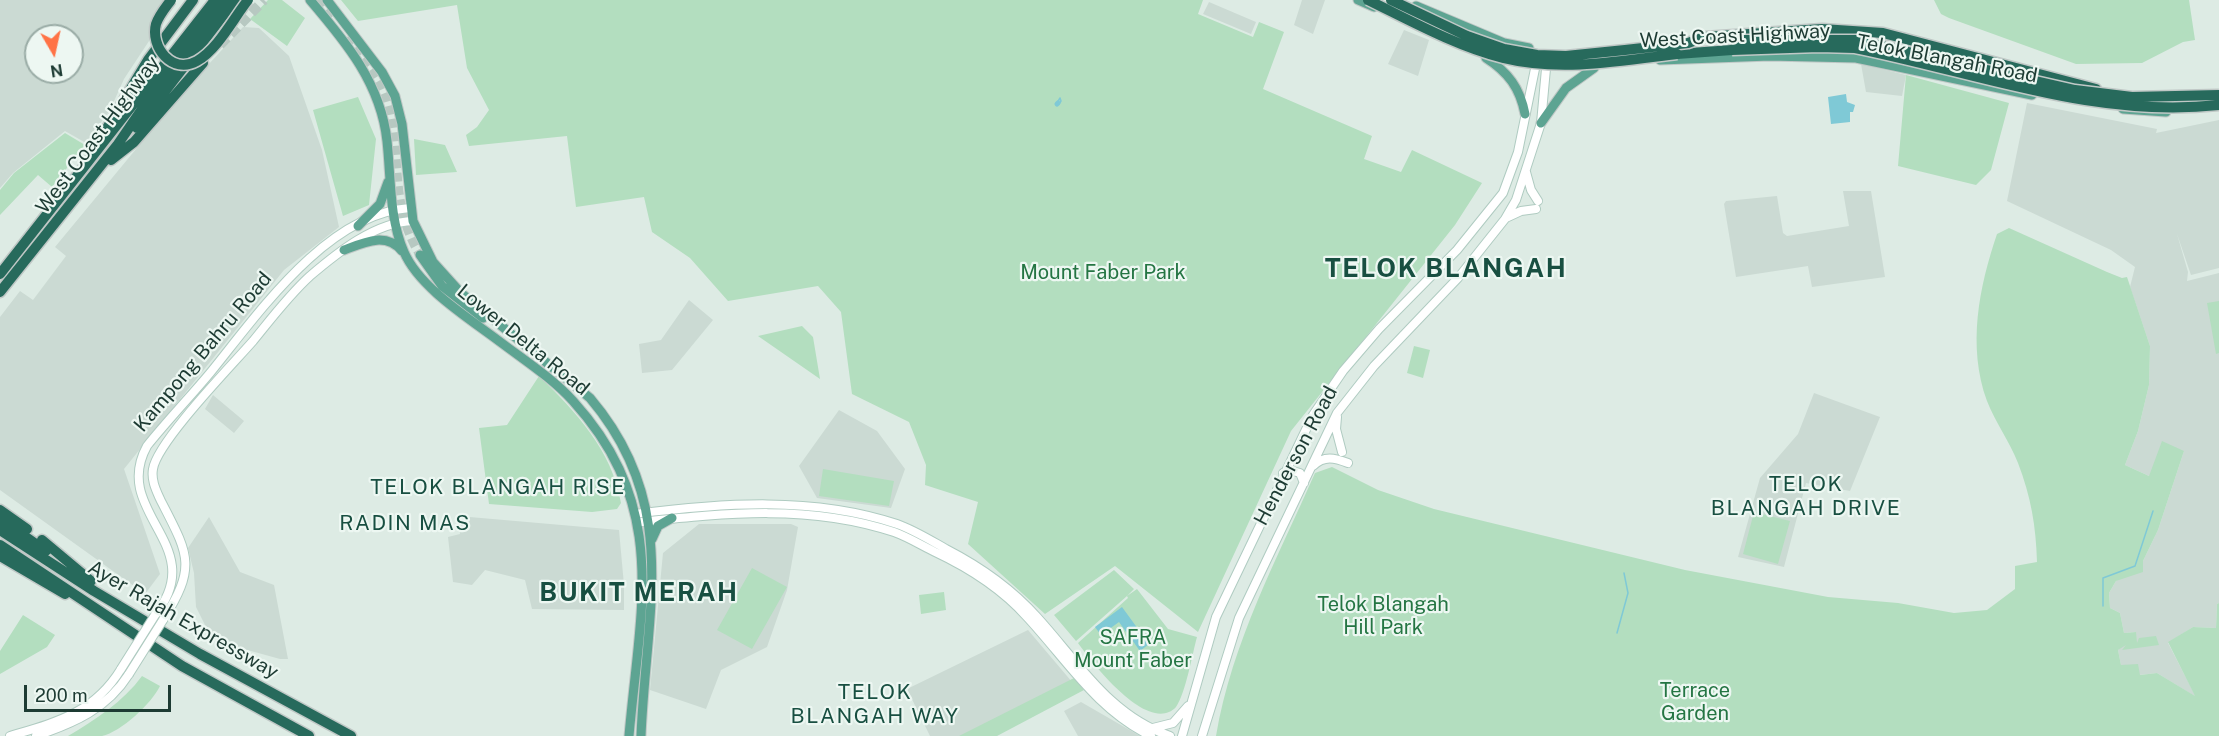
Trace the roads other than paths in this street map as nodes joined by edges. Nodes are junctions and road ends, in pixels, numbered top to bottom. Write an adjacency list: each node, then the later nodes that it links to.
1 (171, 0): 4 (highway, bridge)
2 (194, 0): 33 (highway)
3 (235, 0): 34 (highway)
4 (248, 0)
5 (310, 0): 28 (main road)
6 (327, 0): 27 (main road)
7 (1358, 0): 16 (main road, Telok Blangah Road)
8 (1368, 0): 29 (highway, West Coast Highway, bridge)
9 (1391, 0): 12 (highway, West Coast Highway, bridge)
10 (1402, 0): 14 (main road, Telok Blangah Road)
11 (219, 1): 33 (highway, West Coast Highway); 37 (highway, West Coast Highway)
12 (1688, 43): 23 (highway, bridge); 26 (highway, West Coast Highway, bridge)
13 (1634, 46): 14 (main road, Telok Blangah Road); 15 (main road, Telok Blangah Road); 17 (main road)
14 (1543, 51): 19 (main road, Henderson Road); 21 (main road, Henderson Road)
15 (1931, 53): 22 (main road); 23 (main road, Telok Blangah Road)
16 (1486, 58): 19 (main road, Telok Blangah Road); 31 (main road)
17 (1639, 62): 20 (main road, Telok Blangah Road); 22 (main road, Telok Blangah Road)
18 (203, 63): 34 (highway)
19 (1534, 68): 21 (main road, Telok Blangah Road); 31 (main road, Henderson Road)
20 (1593, 68): 21 (main road, Telok Blangah Road); 32 (main road)
21 (1545, 69): 32 (main road, Henderson Road)
22 (1928, 72): 30 (main road, Telok Blangah Road)
23 (2096, 89): 25 (main road, Telok Blangah Road)
24 (2219, 90): 25 (main road, Telok Blangah Road)
25 (2157, 94): 30 (main road)
26 (2219, 95)
27 (395, 96): 28 (main road); 38 (main road)
28 (378, 100): 35 (main road)
29 (2219, 107): 30 (main road, Telok Blangah Road)
30 (2152, 112)
31 (1525, 114): 60 (main road, Henderson Road)
32 (1541, 123): 36 (main road, Henderson Road)
33 (97, 149): 47 (highway, West Coast Highway)
34 (111, 160): 37 (highway)
35 (390, 172): 39 (main road); 43 (main road)
36 (1526, 172): 40 (main road, Henderson Road); 40 (main road)
37 (76, 198): 50 (highway, West Coast Highway)
38 (410, 208): 39 (main road, Kampong Bahru Road); 41 (main road)
39 (393, 211): 42 (main road); 43 (main road, Kampong Bahru Road)
40 (1505, 219): 54 (main road, Henderson Road)
41 (413, 221): 42 (main road, Kampong Bahru Road); 51 (main road, Lower Delta Road)
42 (396, 223): 44 (main road, Kampong Bahru Road); 45 (main road, Lower Delta Road)
43 (358, 226): 52 (main road, Kampong Bahru Road)
44 (344, 250): 45 (main road); 53 (main road, Kampong Bahru Road)
45 (404, 253): 56 (main road, Lower Delta Road)
46 (420, 255): 51 (main road)
47 (10, 259): 48 (highway); 49 (highway)
48 (0, 267)
49 (0, 274)
50 (0, 292)
51 (528, 347): 55 (main road, Lower Delta Road)
52 (178, 408): 53 (main road); 74 (main road, Kampong Bahru Road)
53 (192, 411): 74 (main road, Kampong Bahru Road)
54 (1337, 414): 57 (main road); 59 (main road, Henderson Road)
55 (605, 415): 56 (main road); 63 (main road, Lower Delta Road)
56 (593, 425): 64 (main road, Lower Delta Road)
57 (1342, 452)
58 (1348, 463): 59 (main road)
59 (1311, 468): 61 (main road, Henderson Road)
60 (1283, 473): 61 (main road); 76 (main road, Henderson Road)
61 (1304, 483): 86 (main road, Henderson Road)
62 (0, 510): 71 (highway)
63 (648, 517): 64 (main road); 65 (main road); 68 (main road, Lower Delta Road); 77 (main road)
64 (636, 518): 82 (main road, Lower Delta Road)
65 (672, 518): 68 (main road); 77 (main road)
66 (0, 519): 71 (highway)
67 (0, 530): 72 (highway, Ayer Rajah Expressway)
68 (651, 539): 83 (main road, Lower Delta Road)
69 (0, 545): 73 (highway, Ayer Rajah Expressway)
70 (0, 556): 73 (highway)
71 (91, 581): 72 (highway)
72 (126, 609): 81 (highway, Ayer Rajah Expressway)
73 (108, 616): 80 (highway, Ayer Rajah Expressway)
74 (159, 617): 75 (main road, Kampong Bahru Road, bridge)
75 (125, 672): 78 (main road, Kampong Bahru Road); 79 (main road, Kampong Bahru Road)
76 (1191, 701): 77 (main road); 85 (main road, Henderson Road)
77 (1149, 732): 84 (main road)
78 (10, 736)
79 (36, 736)
80 (309, 736)
81 (351, 736)
82 (629, 736)
83 (641, 736)
84 (1170, 736)
85 (1182, 736)
86 (1202, 736)

